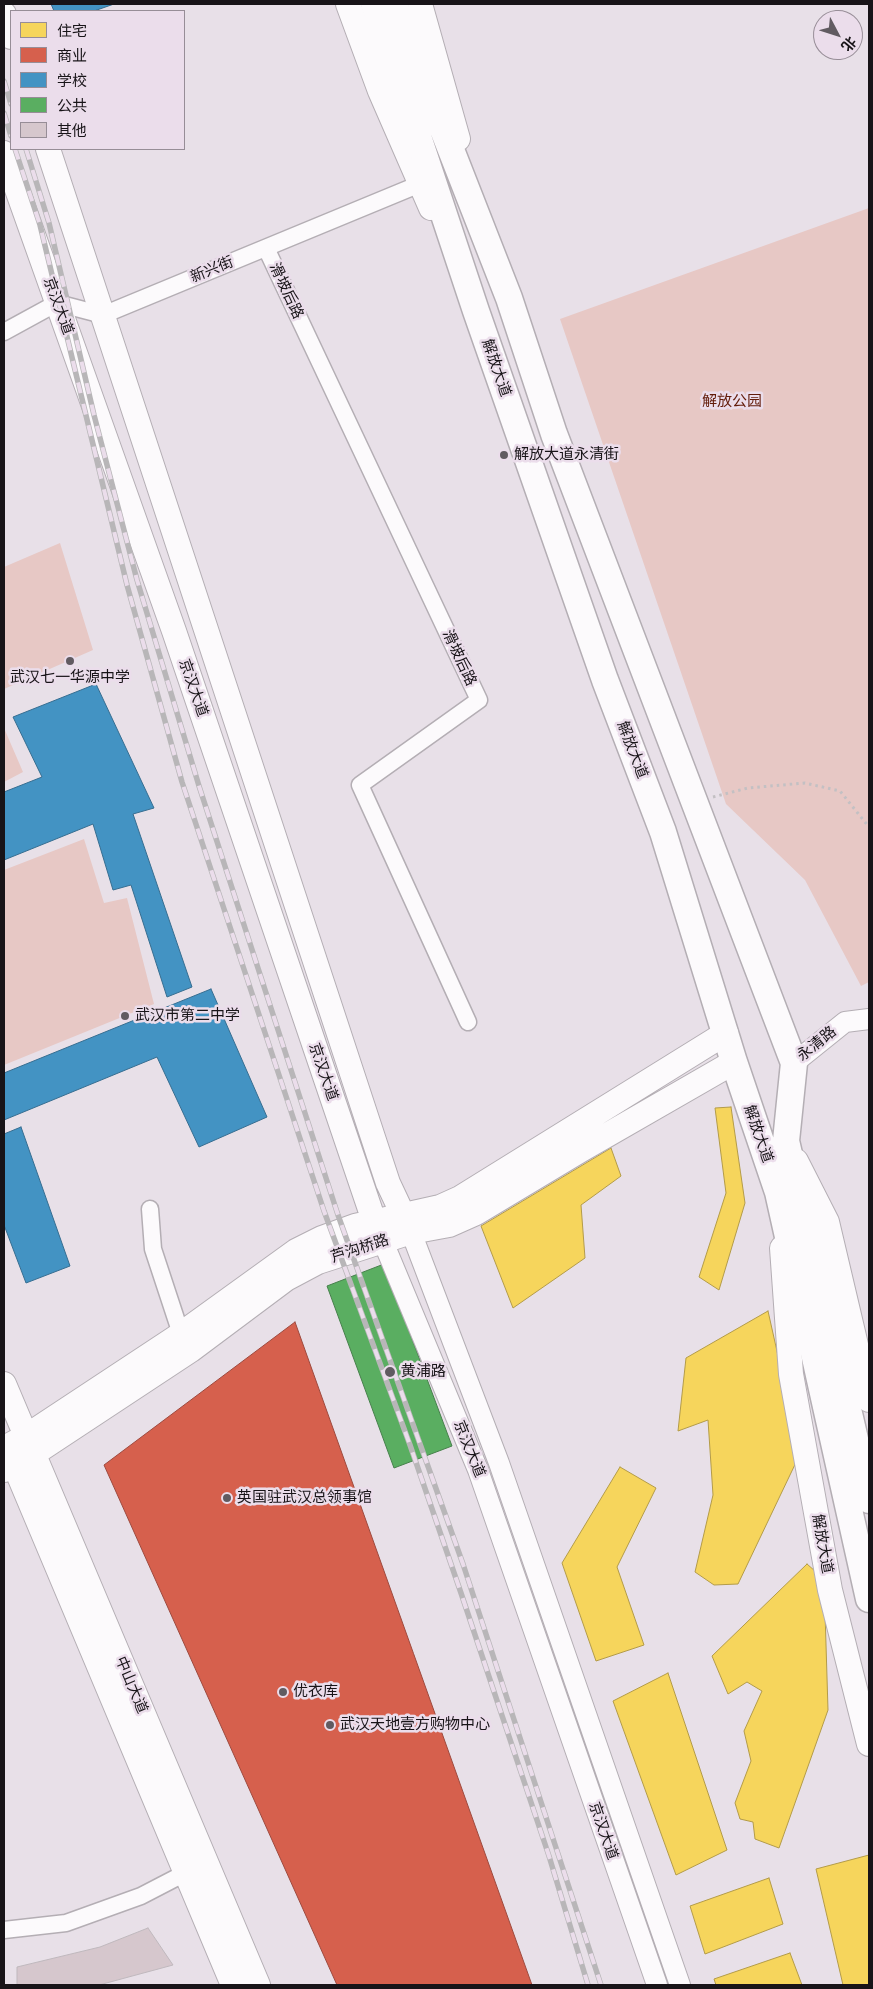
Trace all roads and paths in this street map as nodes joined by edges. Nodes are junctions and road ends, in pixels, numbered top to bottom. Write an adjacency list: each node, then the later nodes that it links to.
1 (348, 4): 10 (main road, 解放大道)
2 (374, 4): 7 (main road, 解放大道)
3 (394, 4): 7 (main road, 解放大道)
4 (420, 4): 12 (main road, 解放大道)
5 (4, 14): 6 (main road)
6 (10, 34)
7 (402, 53): 12 (main road, 解放大道); 14 (main road, 解放大道)
8 (48, 150): 15 (main road, 京汉大道)
9 (4, 153): 13 (main road, 京汉大道)
10 (420, 184): 11 (street, 新兴街); 14 (main road, 解放大道)
11 (266, 248): 15 (street, 新兴街); 20 (street, 滑坡后路)
12 (509, 298): 17 (main road, 解放大道)
13 (57, 303): 15 (street); 16 (street); 28 (main road, 京汉大道)
14 (476, 311): 21 (main road, 解放大道)
15 (103, 315): 27 (main road, 京汉大道)
16 (4, 332)
17 (695, 801): 18 (path); 23 (main road, 解放大道)
18 (869, 827)
19 (869, 1019): 23 (street, 永清路)
20 (468, 1022)
21 (726, 1033): 22 (main road, 解放大道); 27 (main road, 芦沟桥路)
22 (734, 1062): 25 (main road, 解放大道); 27 (main road, 芦沟桥路)
23 (794, 1063): 24 (main road, 解放大道)
24 (786, 1141): 31 (main road, 解放大道); 33 (main road, 解放大道)
25 (778, 1192): 33 (main road, 解放大道); 36 (main road, 解放大道)
26 (150, 1209): 29 (street)
27 (407, 1224): 28 (main road, 芦沟桥路); 43 (street, 京汉大道)
28 (378, 1231): 29 (main road, 芦沟桥路); 32 (main road, 芦沟桥路); 42 (street, 京汉大道)
29 (181, 1334): 32 (main road, 芦沟桥路)
30 (4, 1384): 32 (main road, 中山大道)
31 (869, 1400)
32 (16, 1452): 37 (main road, 中山大道); 38 (main road, 中山大道)
33 (849, 1464): 34 (main road, 解放大道); 35 (main road, 解放大道)
34 (869, 1500)
35 (869, 1598)
36 (869, 1744)
37 (206, 1862): 38 (street); 41 (main road, 中山大道)
38 (185, 1873): 39 (street); 40 (main road, 中山大道)
39 (4, 1930)
40 (233, 1985)
41 (258, 1985)
42 (657, 1985)
43 (680, 1985)

